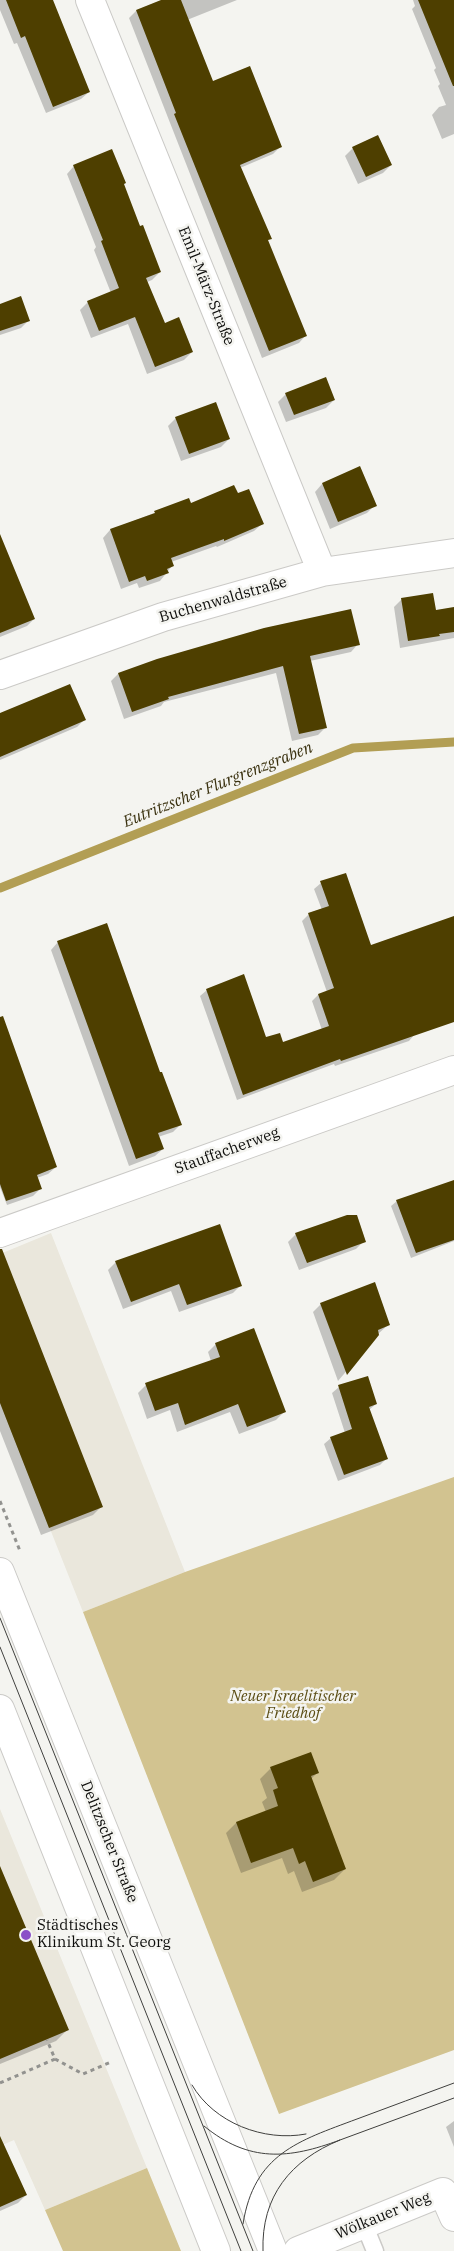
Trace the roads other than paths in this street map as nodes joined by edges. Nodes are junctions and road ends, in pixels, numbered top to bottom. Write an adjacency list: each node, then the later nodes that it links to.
1 (90, 0): 3 (street, Emil-März-Straße)
2 (454, 552): 3 (street, Buchenwaldstraße)
3 (322, 572): 4 (street, Buchenwaldstraße)
4 (0, 676)
5 (454, 1070): 6 (street, Stauffacherweg)
6 (0, 1233)
7 (0, 1572): 12 (street, Delitzscher Straße)
8 (0, 1709): 11 (street)
9 (454, 2217): 10 (street, Wölkauer Weg)
10 (364, 2224): 13 (street, Wölkauer Weg); 14 (lane)
11 (216, 2251)
12 (273, 2251)
13 (298, 2251)
14 (375, 2251)

